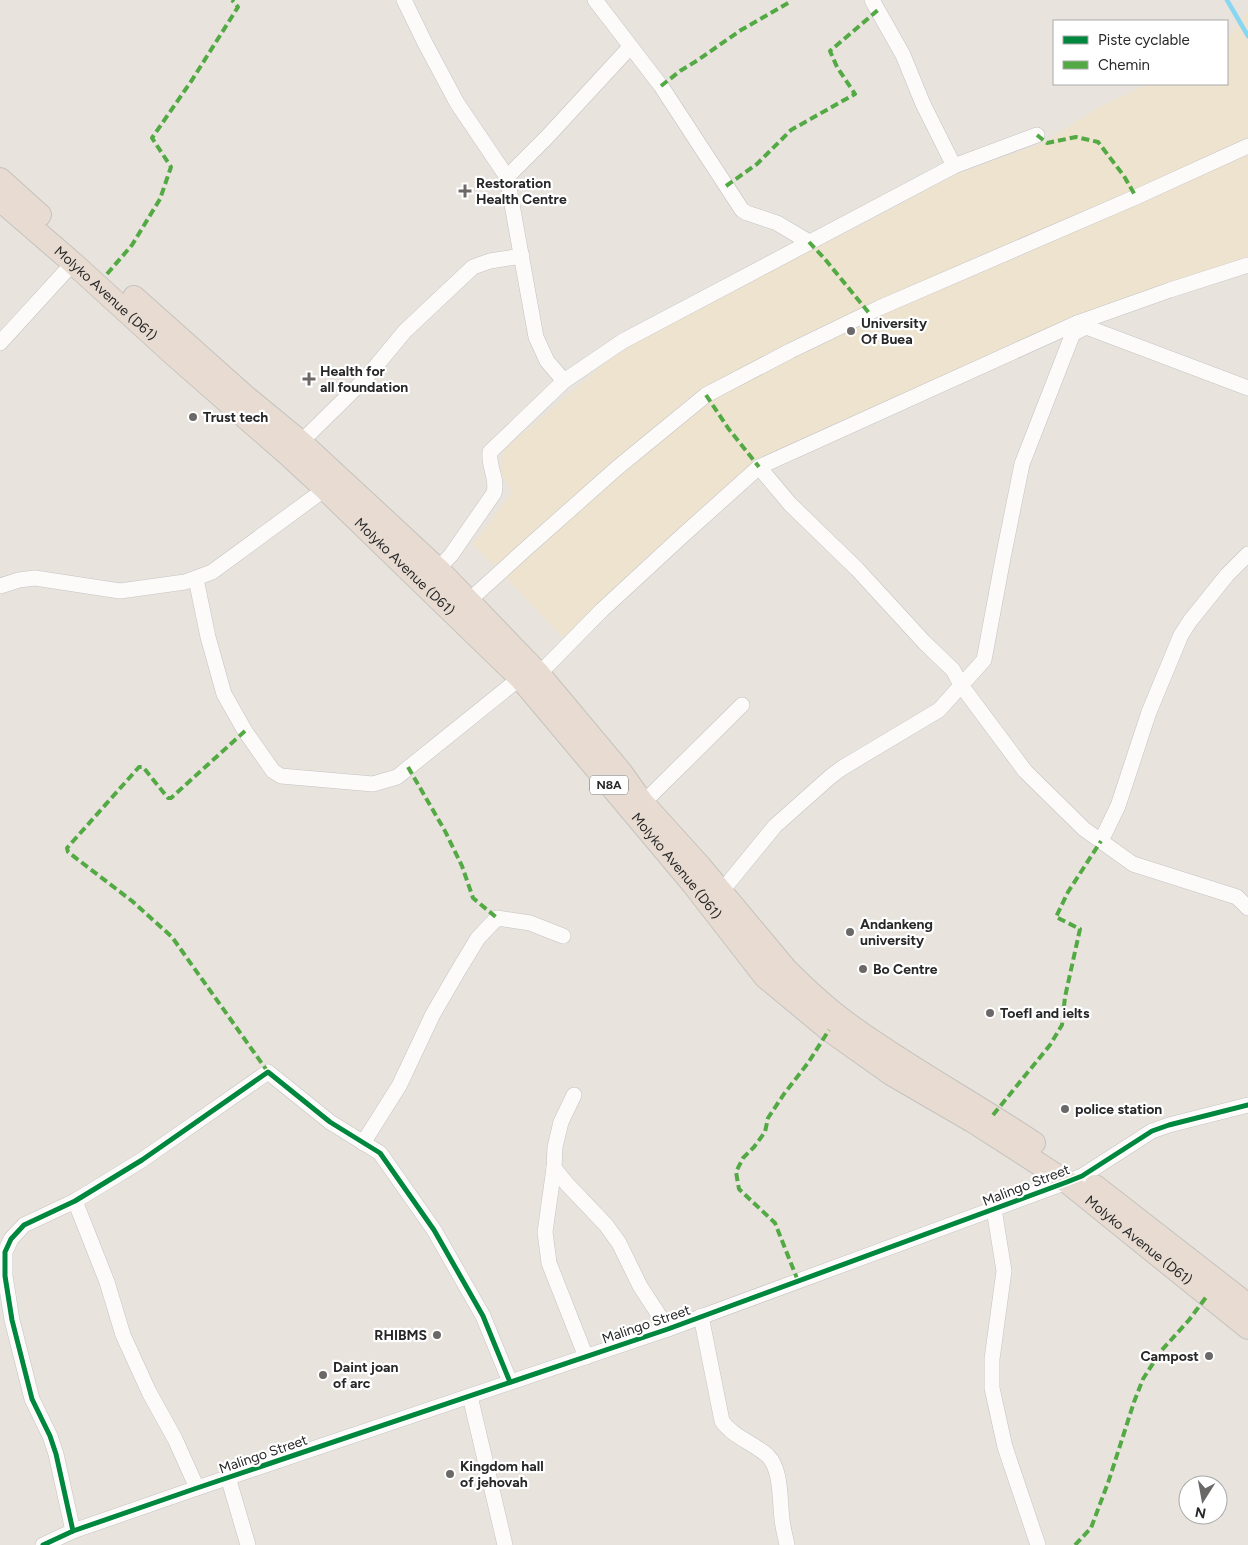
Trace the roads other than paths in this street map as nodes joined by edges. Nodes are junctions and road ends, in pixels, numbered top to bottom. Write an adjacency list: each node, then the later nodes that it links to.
1 (404, 0): 8 (street)
2 (872, 0): 7 (street)
3 (600, 2): 4 (street)
4 (630, 47): 8 (street); 11 (street)
5 (1037, 135): 7 (street)
6 (1248, 146): 26 (street)
7 (954, 166): 11 (street)
8 (507, 177): 12 (street)
9 (0, 179): 19 (highway, Molyko Avenue (D61) / N8A)
10 (0, 200): 13 (highway, Molyko Avenue (D61) / N8A)
11 (809, 242): 17 (street)
12 (522, 256): 17 (street); 19 (street)
13 (73, 263): 16 (street); 21 (highway, Molyko Avenue (D61) / N8A)
14 (1248, 265): 15 (street)
15 (1075, 328): 18 (street); 20 (street); 28 (street)
16 (0, 343)
17 (564, 381): 23 (street)
18 (1248, 388)
19 (302, 442): 23 (highway, Molyko Avenue (D61) / N8A)
20 (759, 467): 27 (street); 28 (street)
21 (325, 489): 24 (street); 26 (highway, Molyko Avenue (D61) / N8A)
22 (1248, 554): 31 (street)
23 (438, 569): 26 (highway, Molyko Avenue (D61) / N8A)
24 (196, 579): 25 (street); 27 (street)
25 (0, 586)
26 (462, 608): 27 (highway, Molyko Avenue (D61) / N8A)
27 (529, 676): 30 (highway, Molyko Avenue (D61) / N8A); 39 (highway, Molyko Avenue (D61) / N8A)
28 (961, 685): 31 (street); 32 (street)
29 (742, 705): 30 (street)
30 (643, 803): 32 (highway, Molyko Avenue (D61) / N8A)
31 (1101, 841): 33 (street)
32 (721, 892): 39 (highway, Molyko Avenue (D61) / N8A)
33 (1248, 908)
34 (563, 936): 37 (street)
35 (574, 1095): 38 (street)
36 (1248, 1105): 39 (street, Malingo Street)
37 (363, 1143): 40 (street); 47 (street)
38 (554, 1168): 45 (street); 46 (street)
39 (1075, 1179): 41 (street, Malingo Street); 42 (highway, Molyko Avenue (D61) / N8A); 44 (highway, Molyko Avenue (D61) / N8A)
40 (75, 1201): 50 (street); 51 (street)
41 (994, 1209): 43 (street, Malingo Street); 56 (street)
42 (1248, 1305)
43 (701, 1316): 45 (street, Malingo Street); 55 (street)
44 (1248, 1328)
45 (668, 1329): 46 (street, Malingo Street)
46 (586, 1357): 47 (street, Malingo Street)
47 (510, 1382): 48 (street, Malingo Street)
48 (470, 1396): 49 (street, Malingo Street); 54 (street)
49 (228, 1477): 50 (street, Malingo Street); 53 (street)
50 (197, 1488): 51 (street, Malingo Street)
51 (73, 1531): 52 (street, Malingo Street)
52 (51, 1543)
53 (248, 1545)
54 (505, 1545)
55 (788, 1545)
56 (1038, 1545)

